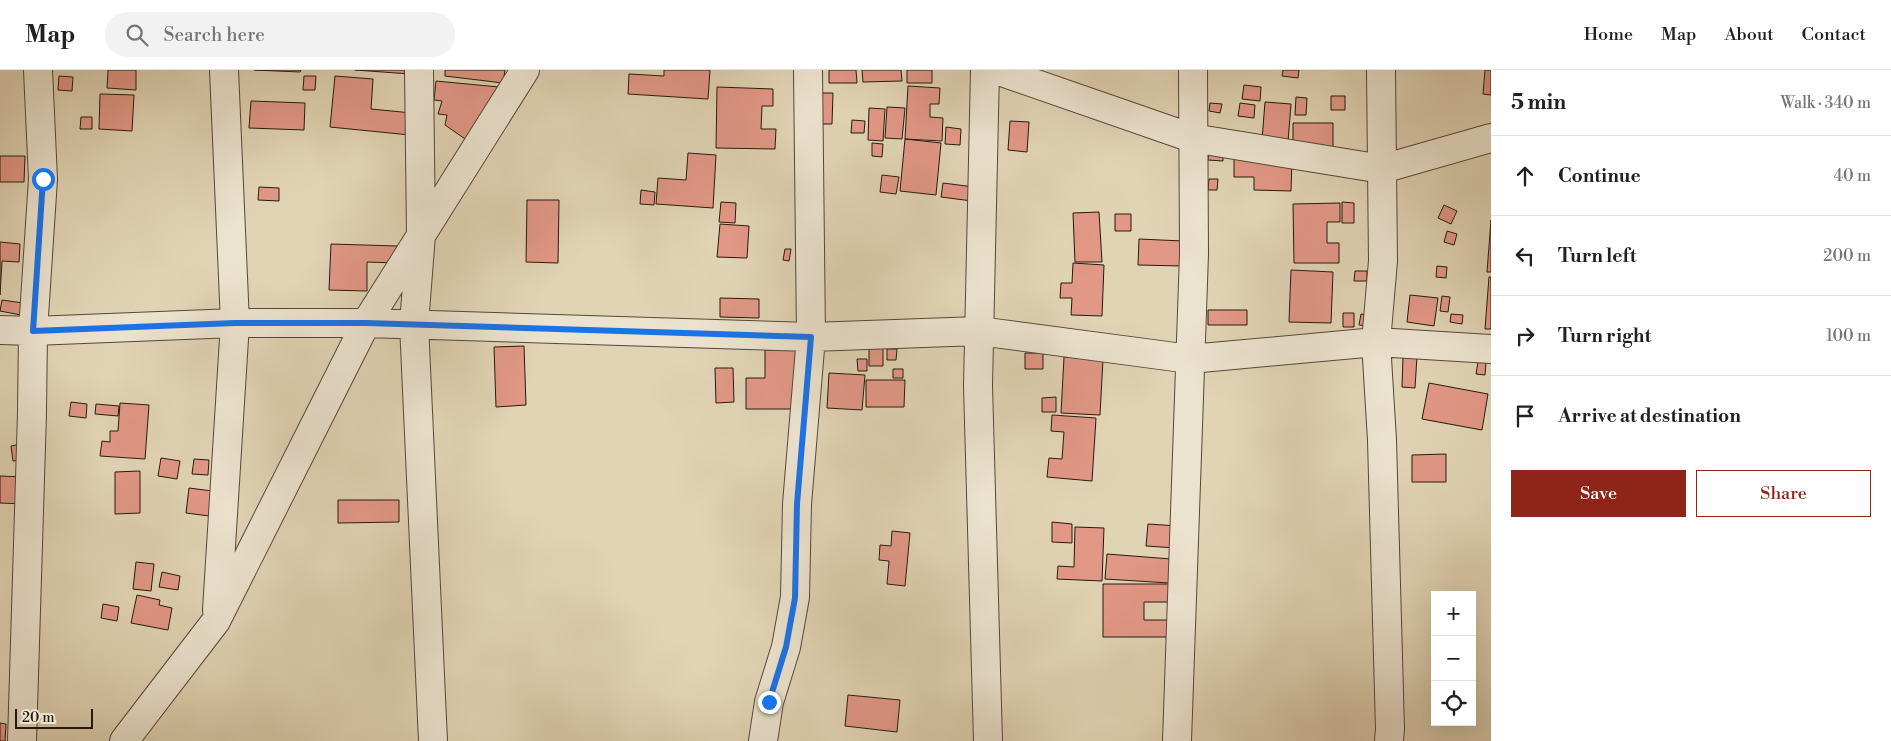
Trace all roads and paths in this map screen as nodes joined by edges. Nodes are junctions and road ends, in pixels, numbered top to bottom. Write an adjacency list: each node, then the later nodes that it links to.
1 (38, 70): 18 (street)
2 (224, 70): 14 (street)
3 (419, 70): 13 (street)
4 (525, 70): 13 (street)
5 (808, 70): 20 (street)
6 (984, 70): 19 (street)
7 (996, 70): 10 (street)
8 (1193, 70): 10 (street)
9 (1381, 70): 12 (street)
10 (1192, 138): 12 (street); 23 (street)
11 (1491, 138): 12 (street)
12 (1382, 169): 21 (street)
13 (421, 235): 15 (street); 16 (street)
14 (235, 323): 15 (street); 18 (street); 24 (street)
15 (366, 323): 16 (street); 24 (street)
16 (414, 324): 20 (street); 27 (street)
17 (0, 330): 18 (street)
18 (33, 331): 25 (street)
19 (979, 331): 20 (street); 23 (street); 29 (street)
20 (811, 337): 28 (street)
21 (1376, 342): 22 (street); 23 (street); 31 (street)
22 (1491, 349)
23 (1190, 359): 30 (street)
24 (216, 622): 26 (street)
25 (22, 741)
26 (124, 741)
27 (433, 741)
28 (763, 741)
29 (988, 741)
30 (1176, 741)
31 (1389, 741)

